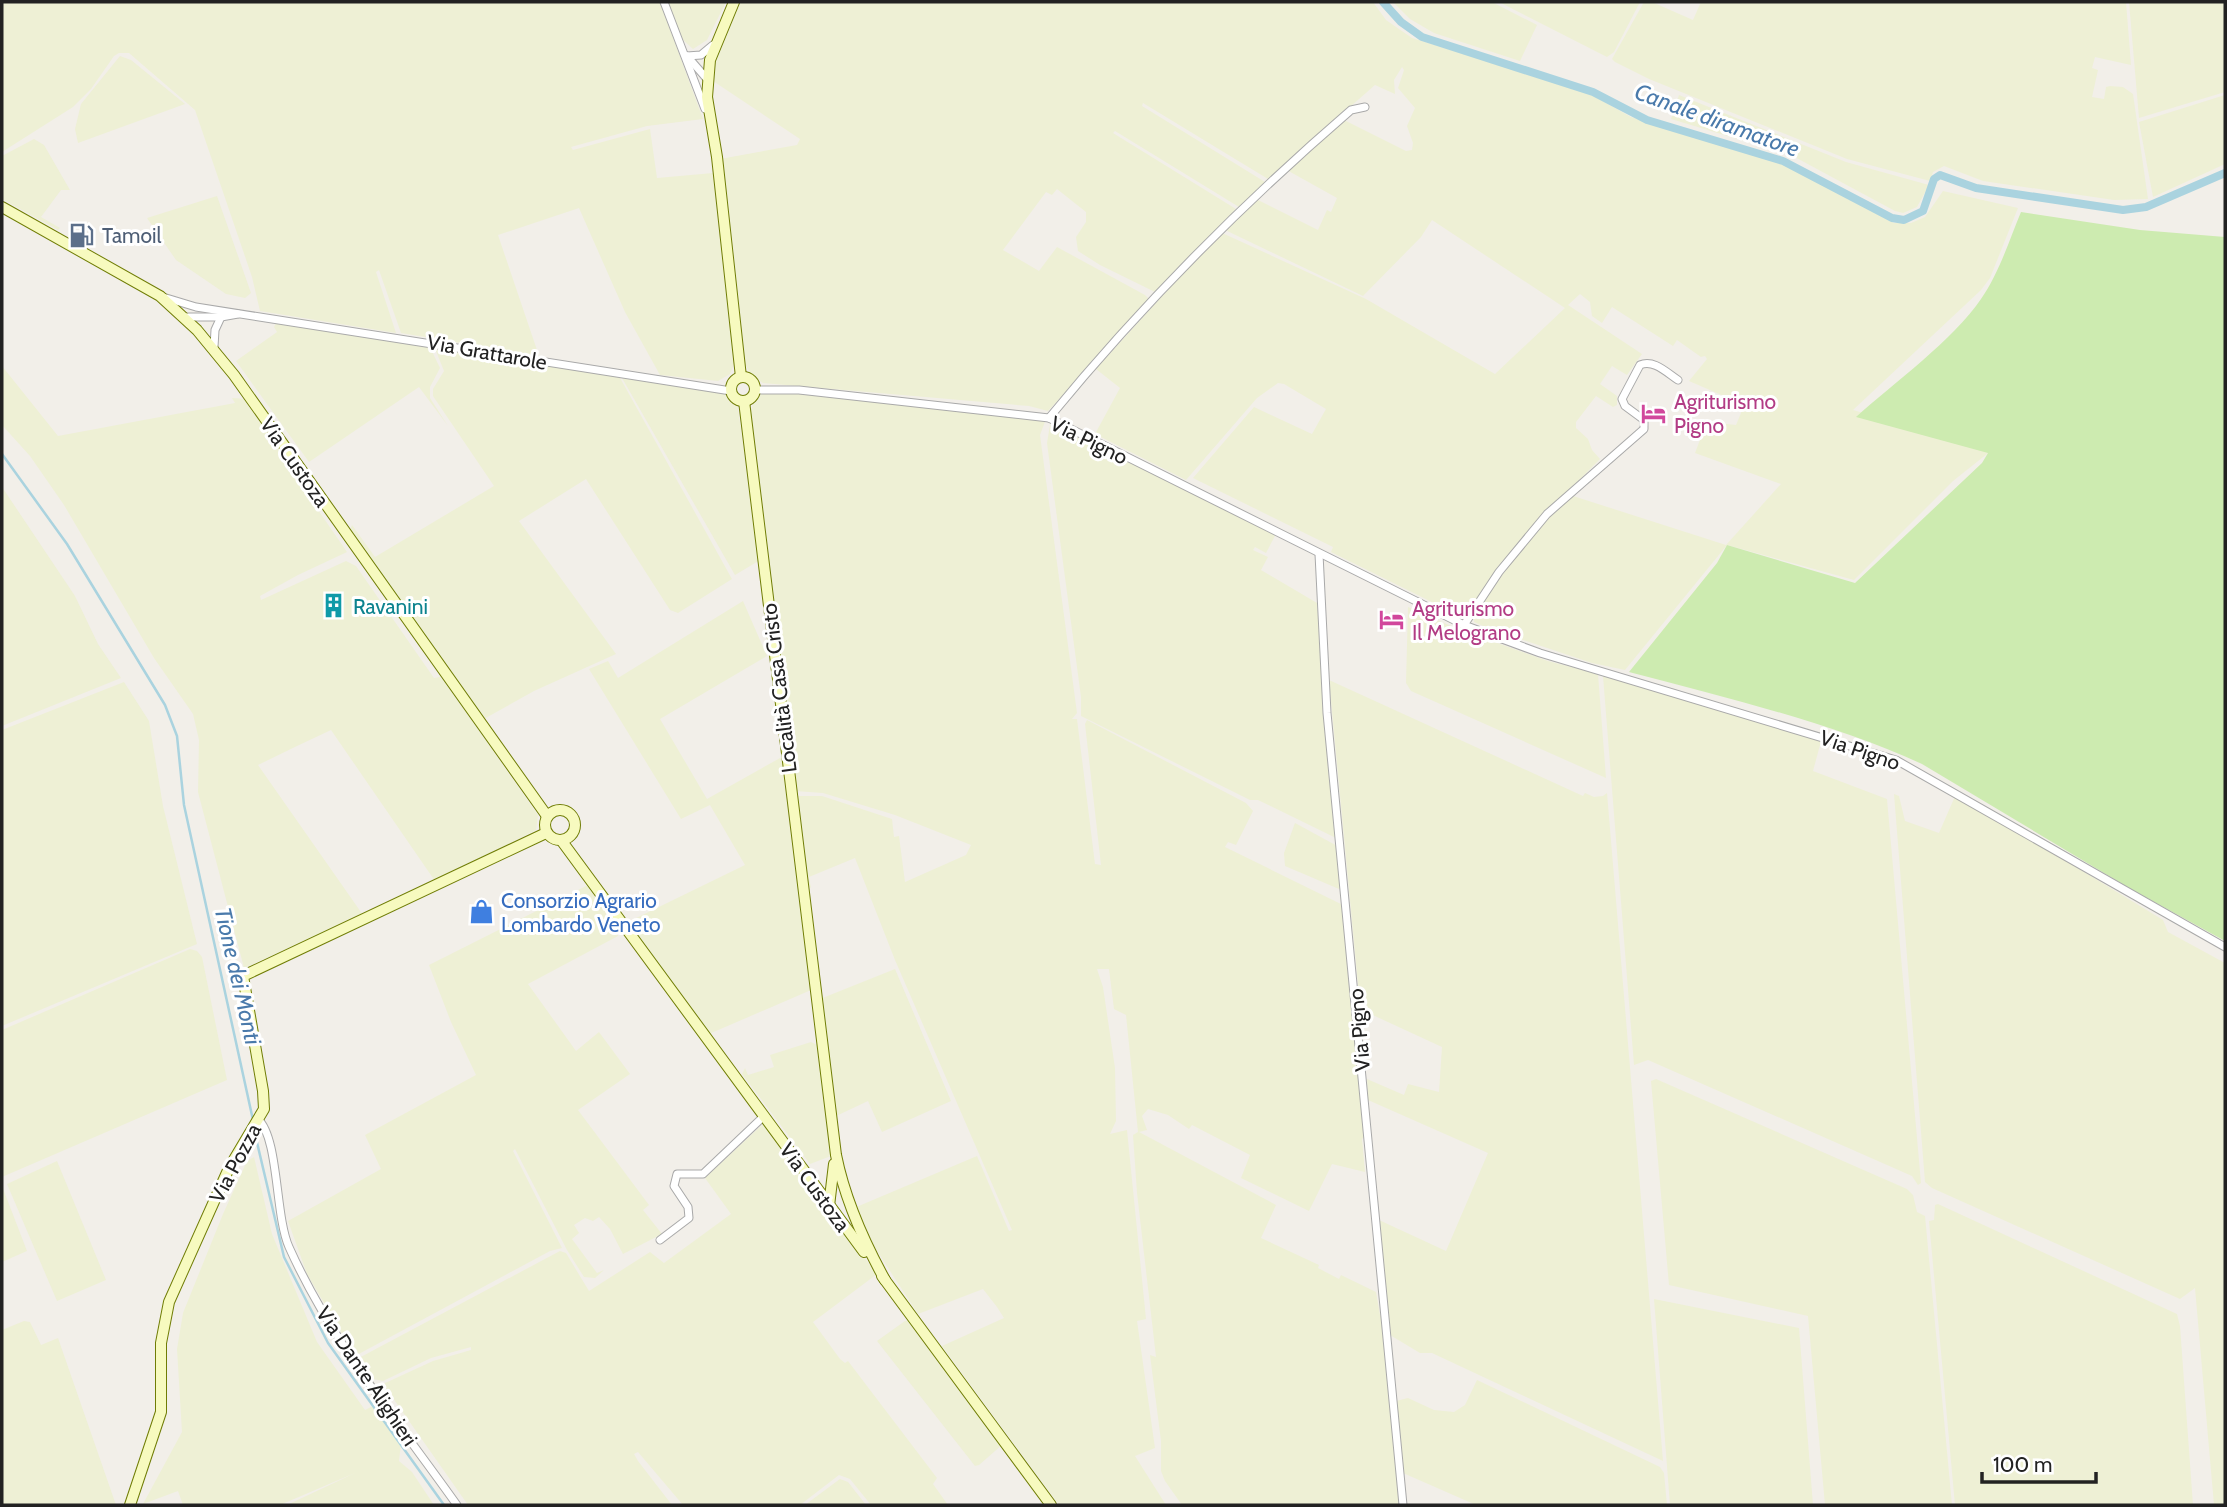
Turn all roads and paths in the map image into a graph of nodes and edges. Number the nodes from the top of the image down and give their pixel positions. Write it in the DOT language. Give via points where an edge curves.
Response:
graph roads {
  1 [pos="664,2"];
  2 [pos="734,2"];
  3 [pos="716,41"];
  4 [pos="684,53"];
  5 [pos="692,75"];
  6 [pos="707,79"];
  7 [pos="1365,107"];
  8 [pos="711,122"];
  9 [pos="2,207"];
  10 [pos="160,296"];
  11 [pos="196,307"];
  12 [pos="242,313"];
  13 [pos="184,317"];
  14 [pos="222,317"];
  15 [pos="215,351"];
  16 [pos="741,377"];
  17 [pos="1678,380"];
  18 [pos="755,390"];
  19 [pos="731,391"];
  20 [pos="744,401"];
  21 [pos="1049,418"];
  22 [pos="1319,554"];
  23 [pos="1464,625"];
  24 [pos="525,784"];
  25 [pos="563,810"];
  26 [pos="547,816"];
  27 [pos="574,830"];
  28 [pos="547,833"];
  29 [pos="561,840"];
  30 [pos="583,867"];
  31 [pos="2225,947"];
  32 [pos="764,1116"];
  33 [pos="257,1121"];
  34 [pos="836,1155"];
  35 [pos="834,1169"];
  36 [pos="811,1182"];
  37 [pos="842,1185"];
  38 [pos="829,1206"];
  39 [pos="660,1240"];
  40 [pos="885,1280"];
  41 [pos="130,1505"];
  42 [pos="457,1505"];
  43 [pos="1051,1505"];
  44 [pos="1403,1505"];
  1 -- 4 [label="street"];
  2 -- 3 [label="street"];
  3 -- 4 [label="street" via="701,55"];
  3 -- 6 [label="street"];
  4 -- 5 [label="street"];
  4 -- 6 [label="street"];
  5 -- 6 [label="street"];
  5 -- 8 [label="street"];
  6 -- 8 [label="street"];
  7 -- 21 [label="street" via="1351,110 1249,200"];
  8 -- 16 [label="street"];
  9 -- 10 [label="street, Via Custoza"];
  10 -- 11 [label="street, Via Grattarole"];
  10 -- 13 [label="street, Via Custoza"];
  11 -- 12 [label="street, Via Grattarole"];
  11 -- 13 [label="street"];
  12 -- 14 [label="street, Via Grattarole"];
  12 -- 19 [label="street, Via Grattarole"];
  13 -- 14 [label="street, Via Grattarole"];
  13 -- 15 [label="street, Via Custoza"];
  14 -- 15 [label="street" via="212,342"];
  15 -- 24 [label="street, Via Custoza"];
  16 -- 18 [label="street" via="751,380"];
  16 -- 19 [label="street"];
  17 -- 23 [label="street" via="1656,365 1640,365 1622,399 1625,407 1644,420 1644,429 1546,514"];
  18 -- 20 [label="street"];
  18 -- 21 [label="street, Via Pigno" via="800,390"];
  19 -- 20 [label="street"];
  20 -- 34 [label="street, Località Casa Cristo"];
  21 -- 22 [label="street, Via Pigno"];
  22 -- 23 [label="street, Via Pigno"];
  22 -- 44 [label="street, Via Pigno" via="1327,713"];
  23 -- 31 [label="street, Via Pigno" via="1540,653 1882,754"];
  24 -- 25 [label="street, Via Custoza"];
  24 -- 26 [label="street, Via Custoza"];
  25 -- 26 [label="street"];
  25 -- 27 [label="street, Via Custoza" via="573,817"];
  26 -- 28 [label="street"];
  27 -- 29 [label="street"];
  27 -- 30 [label="street, Via Custoza"];
  28 -- 29 [label="street, Via Custoza"];
  28 -- 33 [label="street, Via Pozza" via="245,974 242,981 264,1091 264,1109"];
  29 -- 30 [label="street, Via Custoza"];
  30 -- 32 [label="street, Via Custoza"];
  32 -- 36 [label="street, Via Custoza"];
  32 -- 39 [label="street" via="703,1174 677,1174 674,1186 688,1207 689,1218"];
  33 -- 41 [label="street, Via Pozza" via="193,1246 163,1320 161,1412"];
  33 -- 42 [label="street, Via Dante Alighieri" via="264,1125 270,1142 282,1226 307,1285 331,1328"];
  34 -- 35 [label="street"];
  34 -- 37 [label="street"];
  35 -- 36 [label="street"];
  35 -- 38 [label="street"];
  36 -- 38 [label="street, Via Custoza"];
  37 -- 38 [label="street" via="841,1197"];
  37 -- 40 [label="street" via="862,1238"];
  38 -- 40 [label="street, Via Custoza"];
  40 -- 43 [label="street, Via Custoza"];
}
